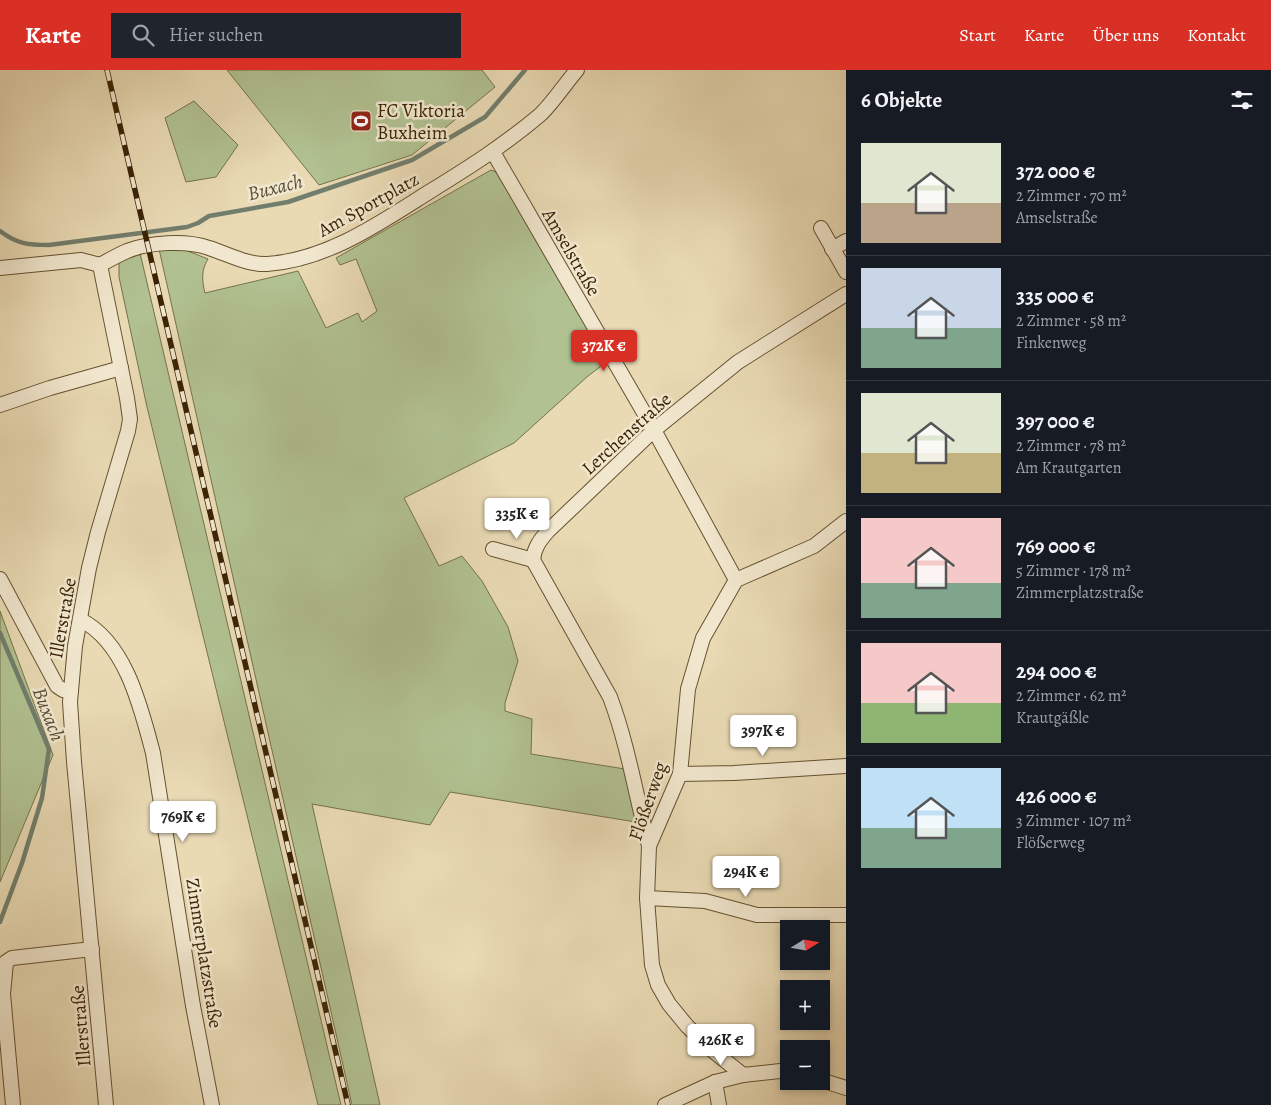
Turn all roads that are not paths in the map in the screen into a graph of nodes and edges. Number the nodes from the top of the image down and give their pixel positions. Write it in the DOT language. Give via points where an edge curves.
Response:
graph roads {
  1 [pos="577,70"];
  2 [pos="493,152"];
  3 [pos="821,228"];
  4 [pos="846,241"];
  5 [pos="832,249"];
  6 [pos="104,263"];
  7 [pos="0,268"];
  8 [pos="846,272"];
  9 [pos="846,294"];
  10 [pos="121,368"];
  11 [pos="0,405"];
  12 [pos="654,430"];
  13 [pos="846,521"];
  14 [pos="493,549"];
  15 [pos="533,560"];
  16 [pos="0,579"];
  17 [pos="736,580"];
  18 [pos="80,620"];
  19 [pos="71,691"];
  20 [pos="846,766"];
  21 [pos="680,774"];
  22 [pos="649,846"];
  23 [pos="647,898"];
  24 [pos="846,916"];
  25 [pos="92,949"];
  26 [pos="780,1071"];
  27 [pos="743,1075"];
  28 [pos="715,1082"];
  29 [pos="830,1083"];
  30 [pos="846,1088"];
  31 [pos="13,1105"];
  32 [pos="106,1105"];
  33 [pos="212,1105"];
  34 [pos="665,1105"];
  35 [pos="719,1105"];
  1 -- 2 [label="street, Am Sportplatz" via="542,112"];
  2 -- 6 [label="street, Am Sportplatz" via="344,242 303,257 254,263 200,245 170,243 128,250"];
  2 -- 12 [label="street, Amselstraße"];
  3 -- 5 [label="street"];
  4 -- 5 [label="street"];
  5 -- 8 [label="street"];
  6 -- 7 [label="street" via="81,260"];
  6 -- 10 [label="street, Illerstraße"];
  9 -- 12 [label="street, Lerchenstraße" via="738,362"];
  10 -- 11 [label="street"];
  10 -- 18 [label="street, Illerstraße" via="130,412 129,425 98,532"];
  12 -- 15 [label="street, Lerchenstraße" via="548,531 537,546"];
  12 -- 17 [label="street, Amselstraße"];
  13 -- 17 [label="street" via="814,546"];
  14 -- 15 [label="street"];
  15 -- 22 [label="street" via="610,697 632,769"];
  16 -- 19 [label="street" via="57,686"];
  17 -- 21 [label="street, Flößerweg" via="703,638 688,689"];
  18 -- 19 [label="street, Illerstraße"];
  18 -- 33 [label="street, Zimmerplatzstraße" via="95,628 114,651 143,715 165,820 193,1006"];
  19 -- 25 [label="street, Illerstraße" via="71,732"];
  20 -- 21 [label="street"];
  21 -- 22 [label="street, Flößerweg"];
  22 -- 23 [label="street, Flößerweg"];
  23 -- 24 [label="street" via="705,901 757,916"];
  23 -- 27 [label="street, Flößerweg" via="652,965 658,985 687,1026"];
  25 -- 31 [label="street" via="12,958 6,962 3,994"];
  25 -- 32 [label="street, Illerstraße"];
  26 -- 27 [label="street"];
  27 -- 28 [label="street"];
  28 -- 34 [label="street"];
  28 -- 35 [label="street"];
  29 -- 30 [label="street"];
}
